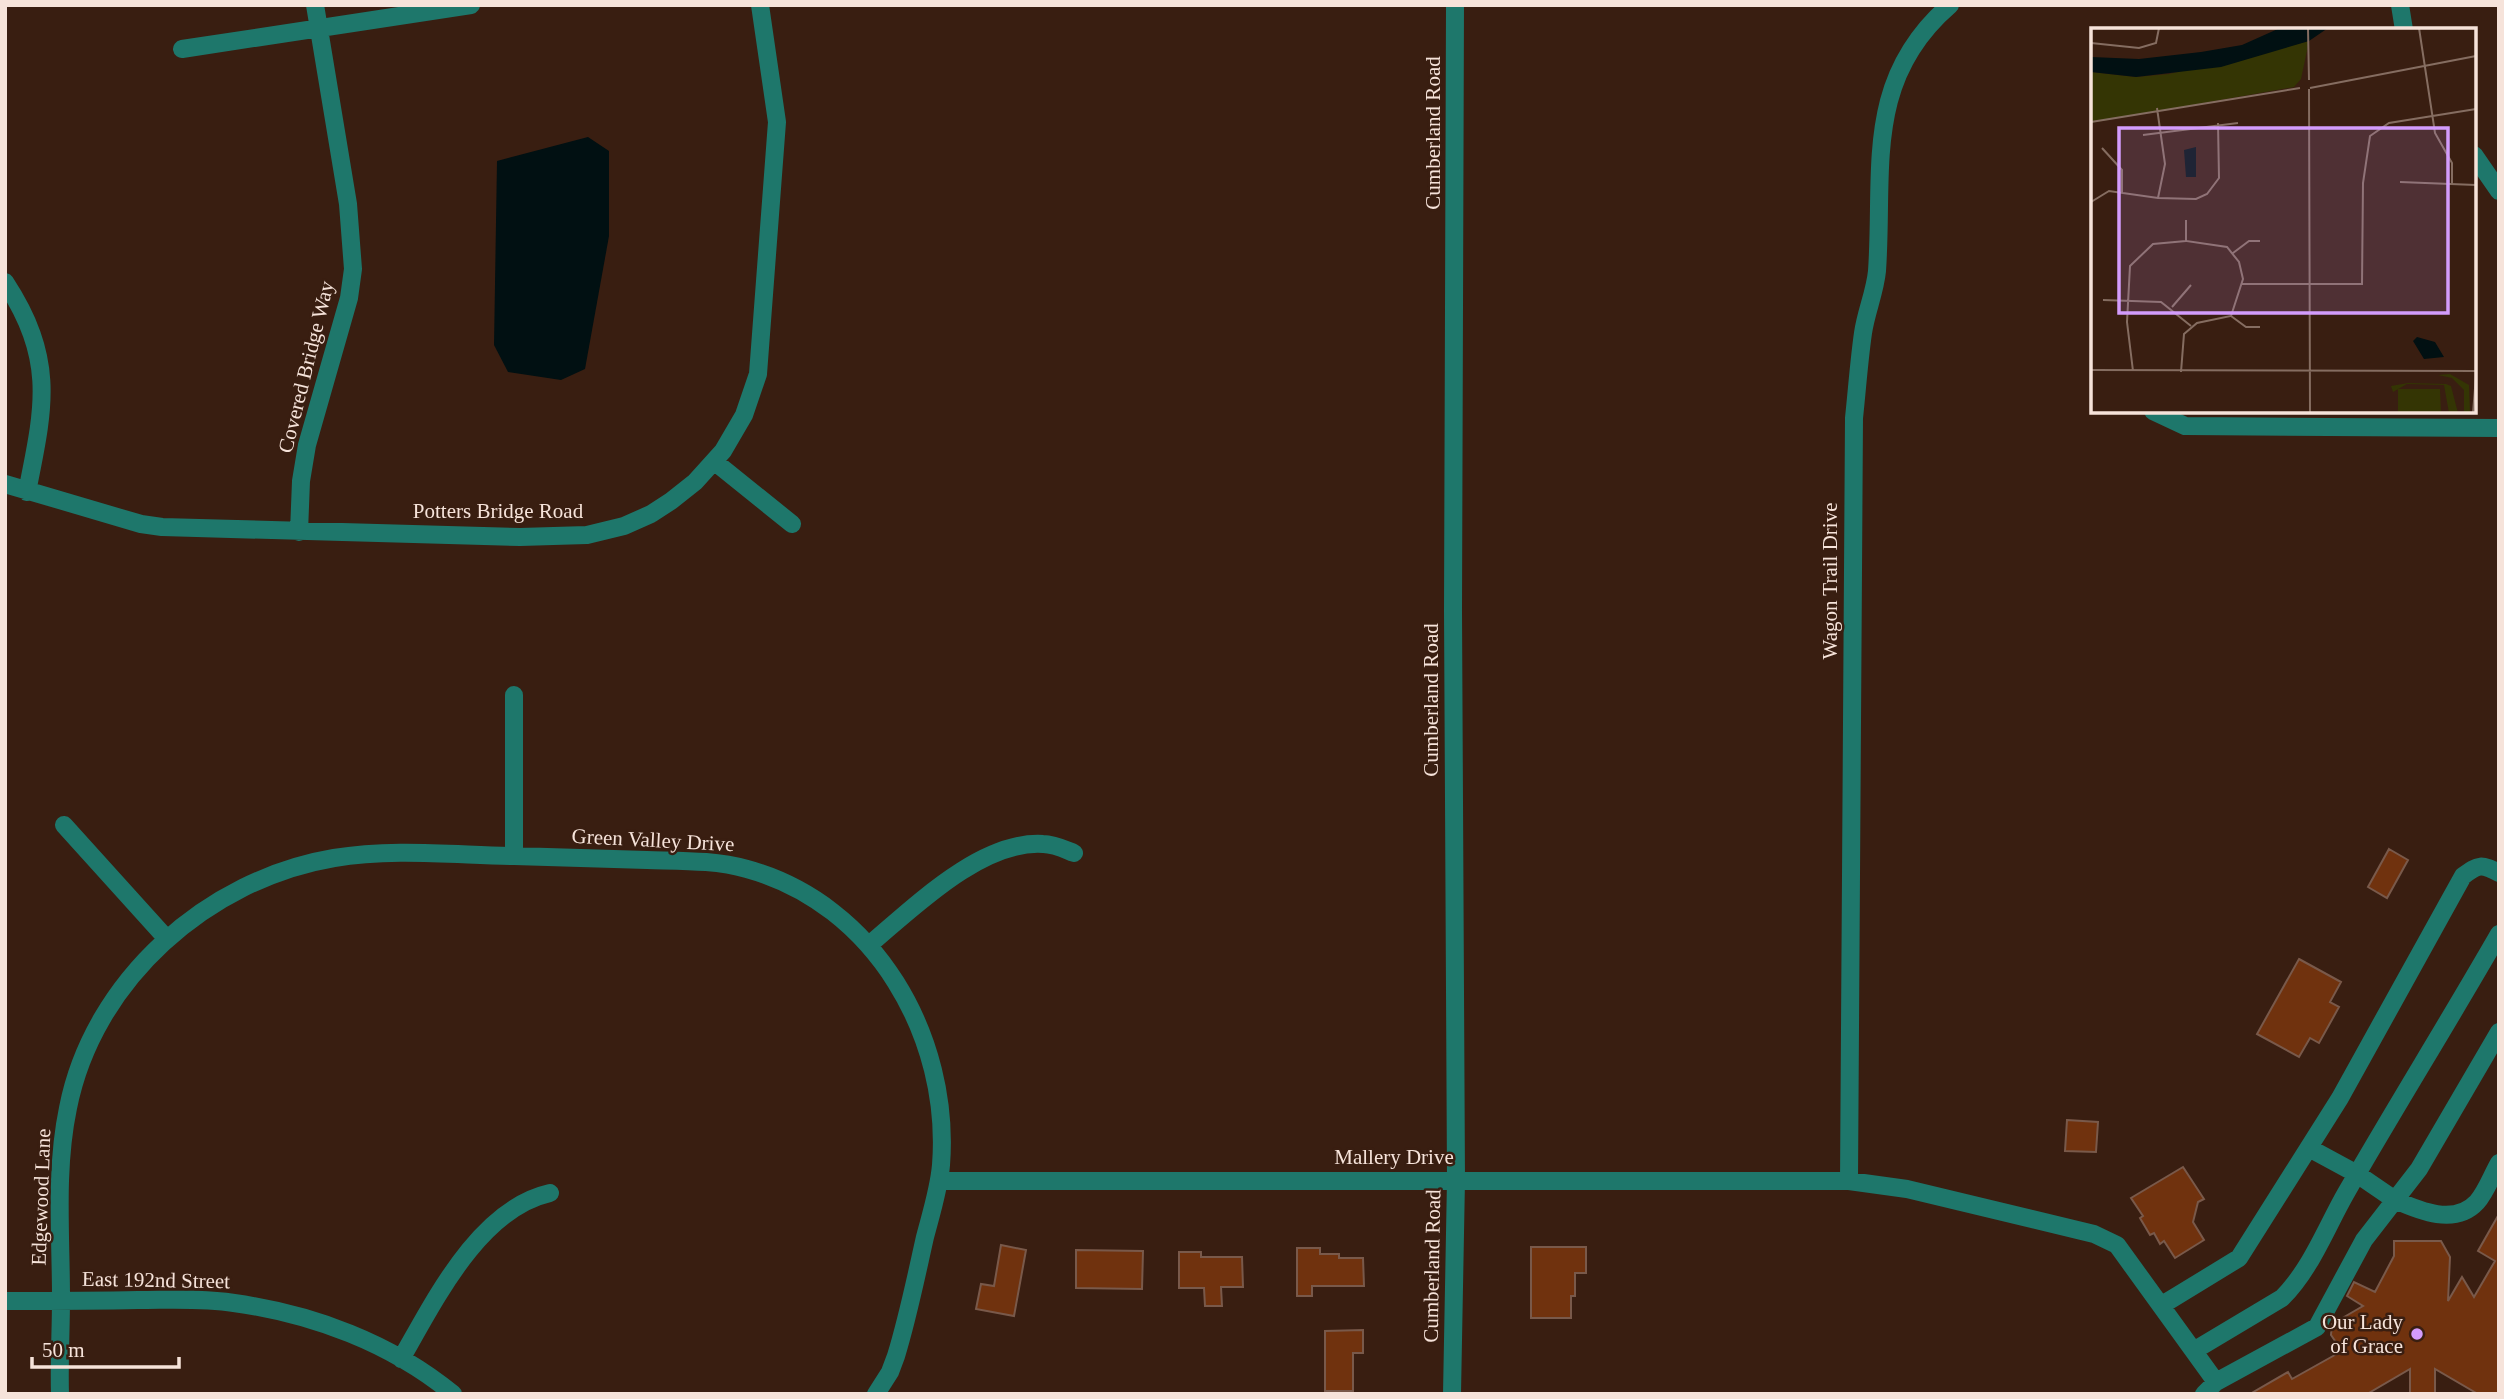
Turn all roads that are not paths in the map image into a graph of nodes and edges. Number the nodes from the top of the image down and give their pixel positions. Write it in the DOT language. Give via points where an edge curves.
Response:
graph roads {
  1 [pos="315,5"];
  2 [pos="471,5"];
  3 [pos="760,5"];
  4 [pos="1455,5"];
  5 [pos="1950,5"];
  6 [pos="2400,5"];
  7 [pos="2403,28"];
  8 [pos="318,30"];
  9 [pos="183,49"];
  10 [pos="2476,158"];
  11 [pos="2499,191"];
  12 [pos="5,282"];
  13 [pos="2156,413"];
  14 [pos="2499,428"];
  15 [pos="715,462"];
  16 [pos="5,484"];
  17 [pos="27,492"];
  18 [pos="792,524"];
  19 [pos="299,532"];
  20 [pos="514,695"];
  21 [pos="64,825"];
  22 [pos="1074,853"];
  23 [pos="514,856"];
  24 [pos="2499,873"];
  25 [pos="2499,934"];
  26 [pos="167,939"];
  27 [pos="869,945"];
  28 [pos="2499,1032"];
  29 [pos="2309,1148"];
  30 [pos="2499,1163"];
  31 [pos="2357,1174"];
  32 [pos="1456,1180"];
  33 [pos="939,1181"];
  34 [pos="1849,1181"];
  35 [pos="550,1193"];
  36 [pos="2395,1200"];
  37 [pos="5,1301"];
  38 [pos="61,1301"];
  39 [pos="2162,1305"];
  40 [pos="2195,1350"];
  41 [pos="401,1359"];
  42 [pos="2210,1388"];
  43 [pos="60,1394"];
  44 [pos="453,1394"];
  45 [pos="876,1394"];
  46 [pos="1452,1394"];
  1 -- 8 [label="street, Covered Bridge Way"];
  2 -- 8 [label="street"];
  3 -- 15 [label="street, Potters Bridge Road" via="777,122 758,373 744,415"];
  4 -- 32 [label="street, Cumberland Road"];
  5 -- 34 [label="street, Wagon Trail Drive" via="1931,22 1891,88 1880,141 1877,274 1863,332 1854,418"];
  6 -- 7 [label="street"];
  8 -- 9 [label="street"];
  8 -- 19 [label="street, Covered Bridge Way" via="348,204 353,269 307,445"];
  10 -- 11 [label="street"];
  12 -- 17 [label="street" via="26,317 43,387"];
  13 -- 14 [label="street" via="2185,426"];
  15 -- 18 [label="street"];
  15 -- 19 [label="street, Potters Bridge Road" via="651,514 587,535"];
  16 -- 17 [label="street, Potters Bridge Road"];
  17 -- 19 [label="street, Potters Bridge Road" via="141,524"];
  20 -- 23 [label="street"];
  21 -- 26 [label="street"];
  22 -- 27 [label="street" via="1054,845 1030,844 988,857 931,893"];
  23 -- 26 [label="street, Edgewood Lane" via="361,855 307,863 235,891"];
  23 -- 27 [label="street, Green Valley Drive" via="709,862 744,869 819,902"];
  24 -- 29 [label="street" via="2483,866 2463,876"];
  25 -- 31 [label="street"];
  26 -- 38 [label="street, Edgewood Lane" via="115,999 75,1078 63,1136"];
  27 -- 33 [label="street, Green Valley Drive" via="913,1012 935,1071 942,1145"];
  28 -- 36 [label="street" via="2419,1169"];
  29 -- 31 [label="street"];
  29 -- 39 [label="street" via="2239,1258"];
  30 -- 36 [label="street" via="2478,1201 2456,1214 2425,1213"];
  31 -- 36 [label="street"];
  31 -- 40 [label="street" via="2309,1261 2282,1298"];
  32 -- 33 [label="street, Mallery Drive"];
  32 -- 34 [label="street, Mallery Drive"];
  32 -- 46 [label="street, Cumberland Road"];
  33 -- 45 [label="street, Green Valley Drive" via="896,1356"];
  34 -- 39 [label="street, Mallery Drive" via="1919,1192 2094,1234 2117,1245"];
  35 -- 41 [label="street" via="503,1214 486,1231 455,1270"];
  36 -- 42 [label="street" via="2364,1240 2317,1327"];
  37 -- 38 [label="street, East 192nd Street"];
  38 -- 41 [label="street, East 192nd Street" via="233,1303 323,1322"];
  38 -- 43 [label="street, Edgewood Lane"];
  39 -- 40 [label="street, Mallery Drive"];
  40 -- 42 [label="street, Mallery Drive"];
  41 -- 44 [label="street, East 192nd Street"];
}
